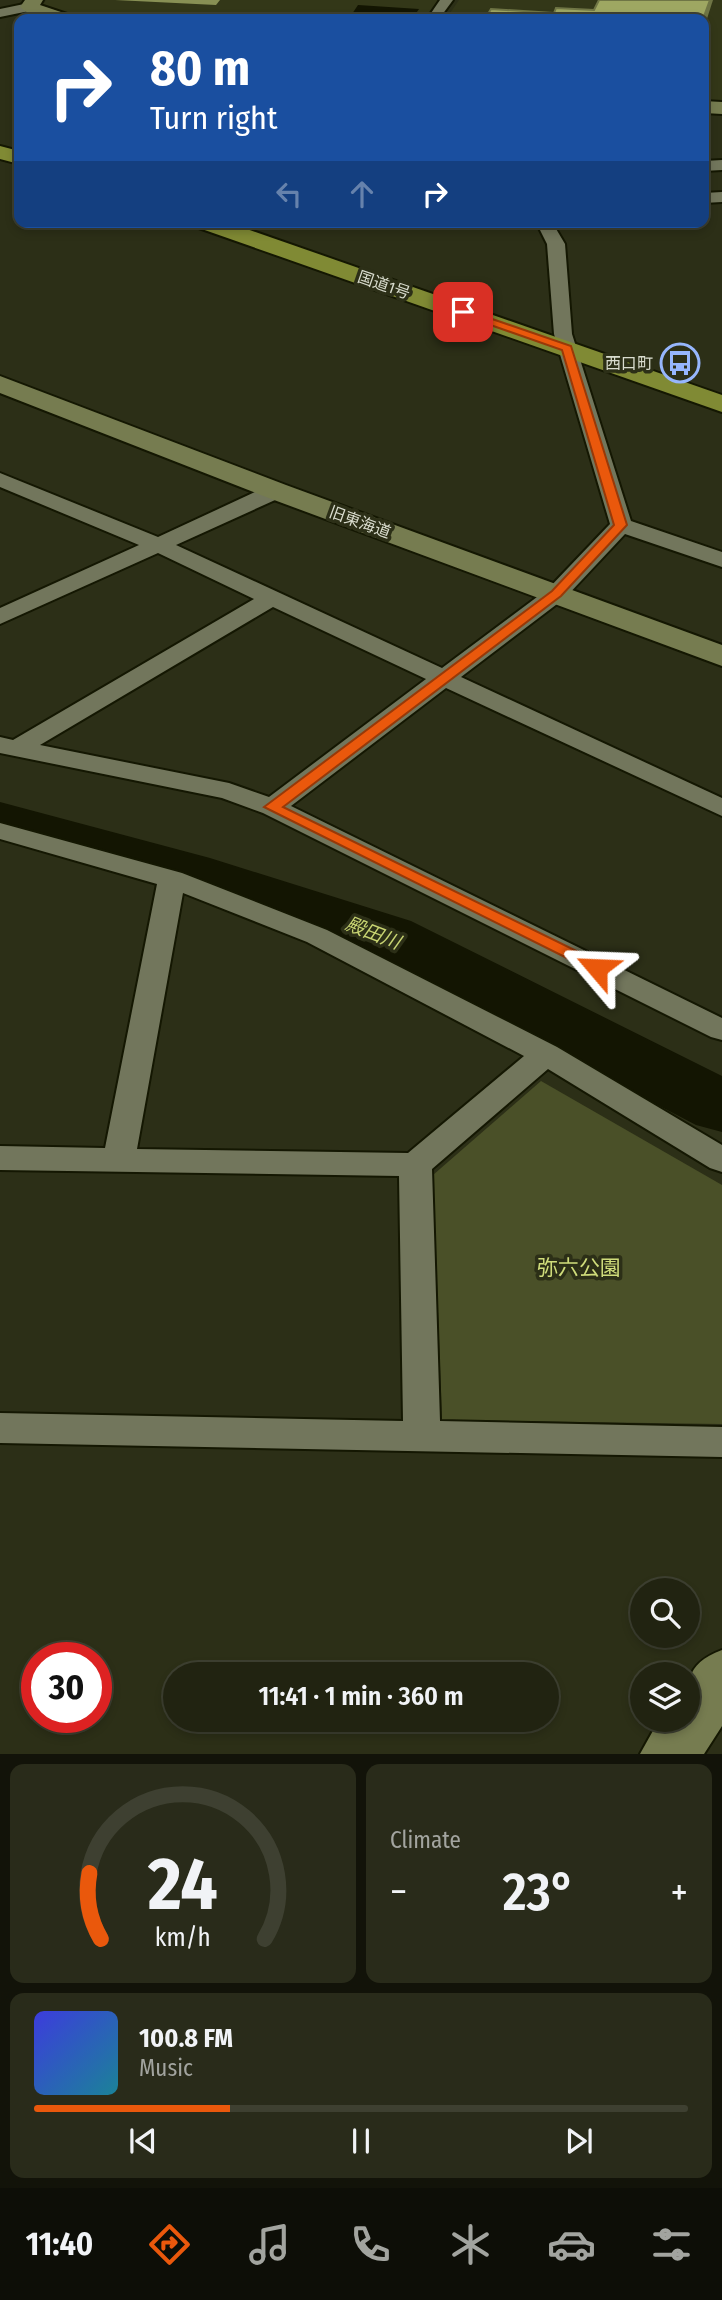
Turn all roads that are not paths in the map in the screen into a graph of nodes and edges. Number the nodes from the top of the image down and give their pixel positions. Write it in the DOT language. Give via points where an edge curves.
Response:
graph roads {
  1 [pos="31,4"];
  2 [pos="0,13"];
  3 [pos="53,14"];
  4 [pos="222,228"];
  5 [pos="254,228"];
  6 [pos="547,228"];
  7 [pos="565,341"];
  8 [pos="0,384"];
  9 [pos="722,390"];
  10 [pos="722,404"];
  11 [pos="0,479"];
  12 [pos="276,491"];
  13 [pos="621,525"];
  14 [pos="158,545"];
  15 [pos="722,560"];
  16 [pos="557,593"];
  17 [pos="272,598"];
  18 [pos="0,617"];
  19 [pos="722,656"];
  20 [pos="442,678"];
  21 [pos="8,747"];
  22 [pos="272,807"];
  23 [pos="722,807"];
  24 [pos="1,832"];
  25 [pos="172,879"];
  26 [pos="722,1030"];
  27 [pos="546,1054"];
  28 [pos="0,1158"];
  29 [pos="119,1160"];
  30 [pos="722,1160"];
  31 [pos="415,1165"];
  32 [pos="0,1428"];
  33 [pos="422,1435"];
  34 [pos="722,1442"];
  35 [pos="722,1676"];
  36 [pos="670,1754"];
  1 -- 2 [label="street"];
  1 -- 3 [label="street"];
  4 -- 7 [label="highway, 国道1号"];
  5 -- 7 [label="highway, 国道1号"];
  6 -- 7 [label="street" via="555,244"];
  7 -- 9 [label="highway, 国道1号"];
  7 -- 10 [label="highway, 国道1号"];
  7 -- 13 [label="street"];
  8 -- 12 [label="street, 旧東海道"];
  11 -- 14 [label="street"];
  12 -- 14 [label="street"];
  12 -- 16 [label="street, 旧東海道"];
  13 -- 15 [label="street"];
  13 -- 16 [label="street"];
  14 -- 17 [label="street"];
  14 -- 18 [label="street"];
  16 -- 19 [label="street, 旧東海道"];
  16 -- 20 [label="street"];
  17 -- 20 [label="street"];
  17 -- 21 [label="street"];
  20 -- 22 [label="street"];
  20 -- 23 [label="street"];
  21 -- 22 [label="street" via="229,791"];
  22 -- 26 [label="street"];
  24 -- 25 [label="street"];
  25 -- 27 [label="street" via="317,936"];
  25 -- 29 [label="street"];
  27 -- 30 [label="street"];
  27 -- 31 [label="street"];
  28 -- 29 [label="street"];
  29 -- 31 [label="street"];
  31 -- 33 [label="street"];
  32 -- 33 [label="street"];
  33 -- 34 [label="street"];
  35 -- 36 [label="street"];
}
